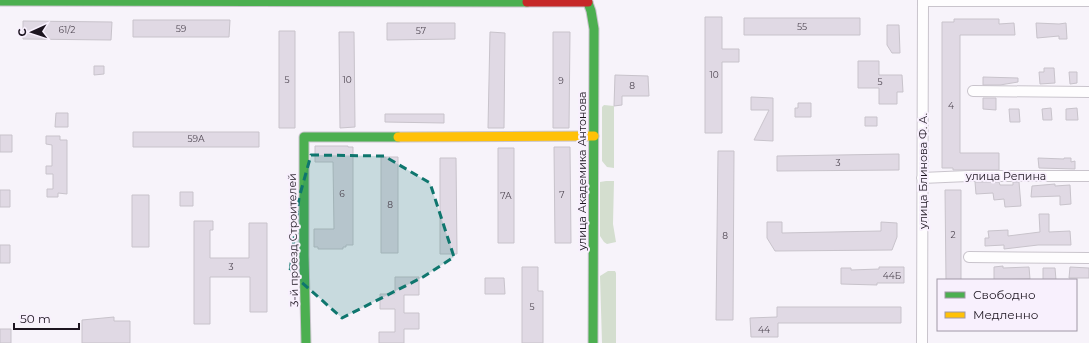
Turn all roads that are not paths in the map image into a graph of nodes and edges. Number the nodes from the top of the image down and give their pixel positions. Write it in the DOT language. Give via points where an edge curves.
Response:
graph roads {
  1 [pos="923,0"];
  2 [pos="1089,0"];
  3 [pos="0,1"];
  4 [pos="587,1"];
  5 [pos="973,91"];
  6 [pos="1089,92"];
  7 [pos="594,136"];
  8 [pos="1089,176"];
  9 [pos="922,178"];
  10 [pos="969,257"];
  11 [pos="1089,258"];
  12 [pos="306,343"];
  13 [pos="593,343"];
  14 [pos="922,343"];
  1 -- 2 [label="street"];
  1 -- 9 [label="street, улица Блинова Ф. А."];
  3 -- 4 [label="street"];
  4 -- 7 [label="street, улица Академика Антонова" via="594,29"];
  5 -- 6 [label="street"];
  7 -- 12 [label="street, 3-й проезд Строителей" via="304,137"];
  7 -- 13 [label="street, улица Академика Антонова"];
  8 -- 9 [label="street, улица Репина"];
  9 -- 14 [label="street, улица Блинова Ф. А."];
  10 -- 11 [label="street"];
}
